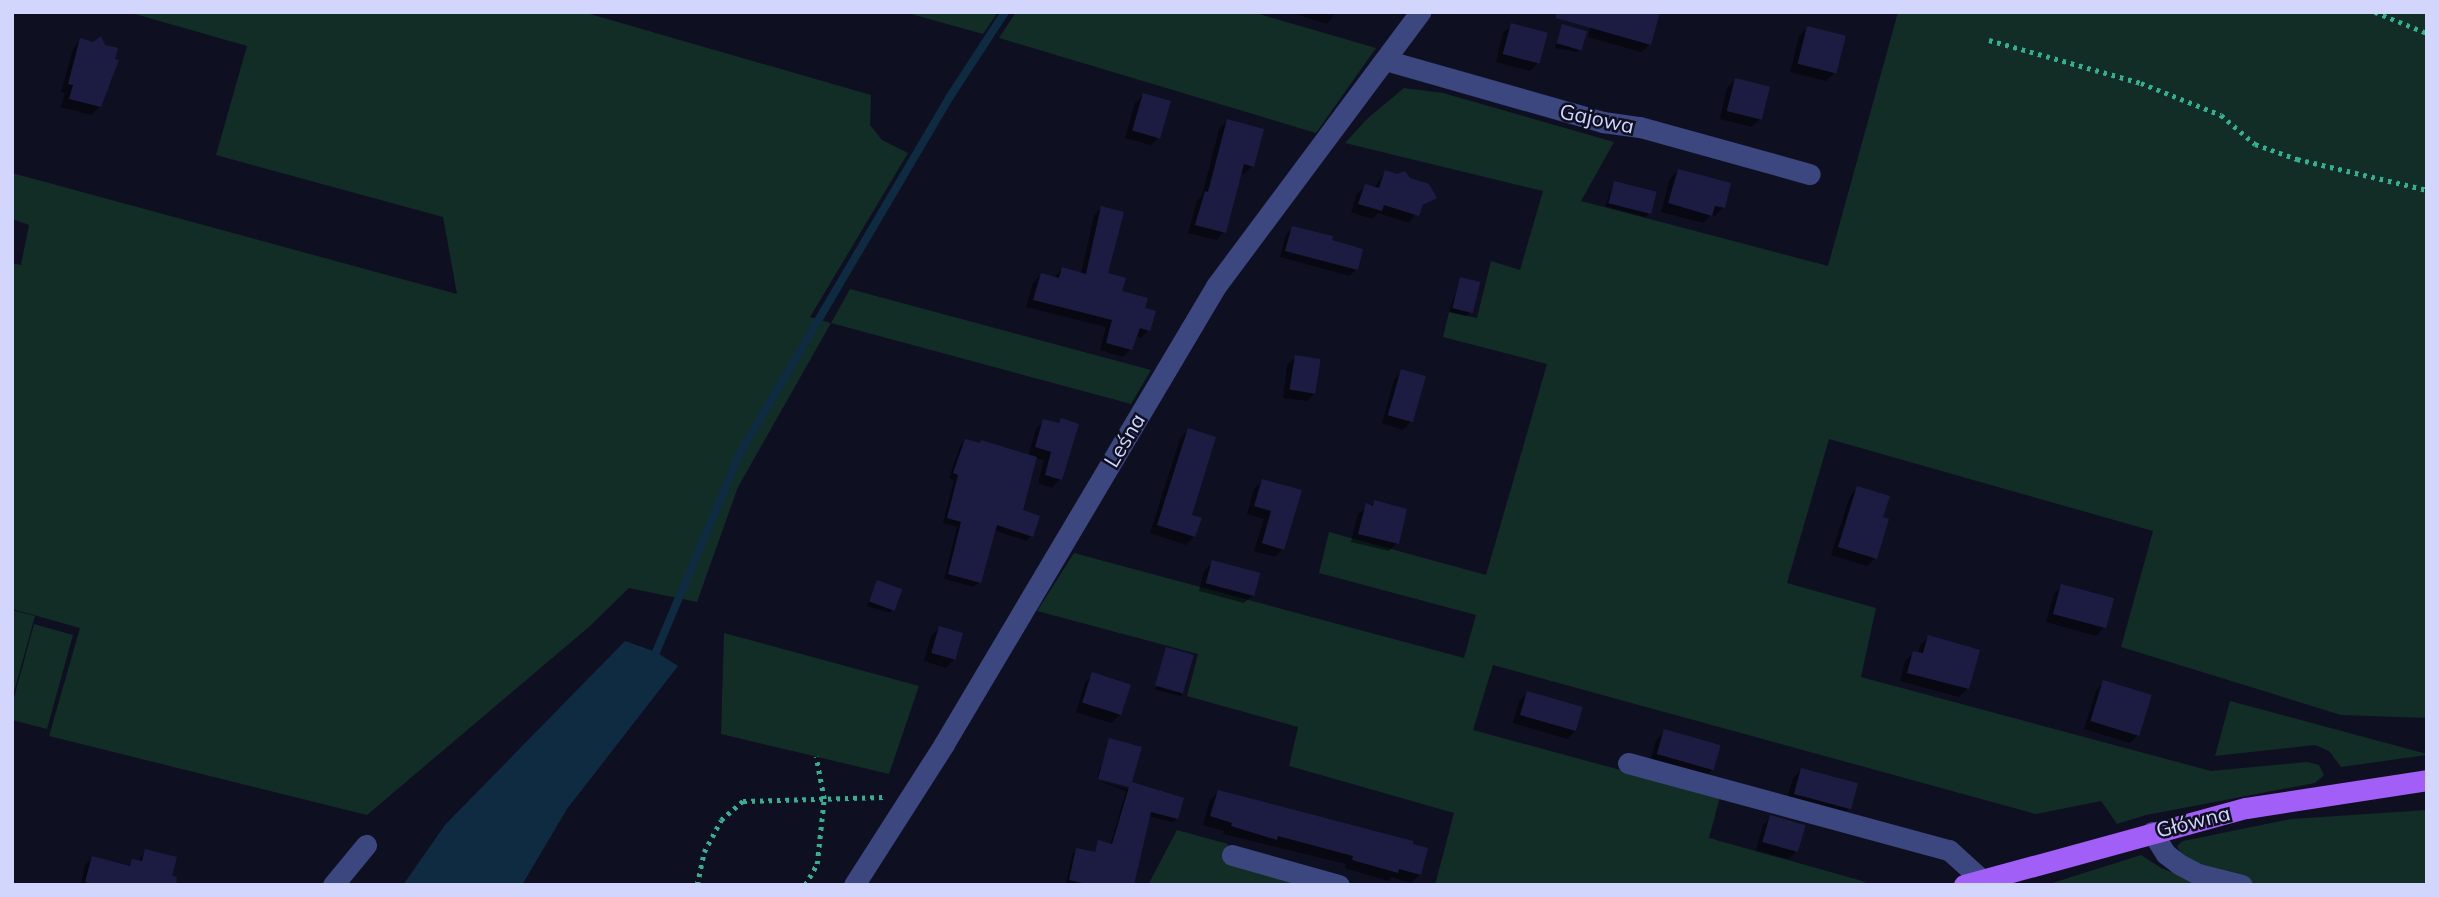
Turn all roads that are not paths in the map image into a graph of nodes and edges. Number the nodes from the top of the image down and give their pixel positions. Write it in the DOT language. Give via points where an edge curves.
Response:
graph roads {
  1 [pos="1420,12"];
  2 [pos="1385,60"];
  3 [pos="1810,174"];
  4 [pos="1628,762"];
  5 [pos="2427,780"];
  6 [pos="2152,832"];
  7 [pos="366,845"];
  8 [pos="1233,855"];
  9 [pos="1973,882"];
  10 [pos="333,885"];
  11 [pos="854,885"];
  12 [pos="1339,885"];
  13 [pos="2242,885"];
  1 -- 2 [label="street, Leśna"];
  2 -- 3 [label="street, Gajowa"];
  2 -- 11 [label="street, Leśna" via="1216,286"];
  4 -- 9 [label="street" via="1949,850"];
  5 -- 6 [label="main road, Główna" via="2246,808"];
  6 -- 9 [label="main road, Główna"];
  6 -- 13 [label="street" via="2179,864"];
  7 -- 10 [label="street"];
  8 -- 12 [label="street"];
}
